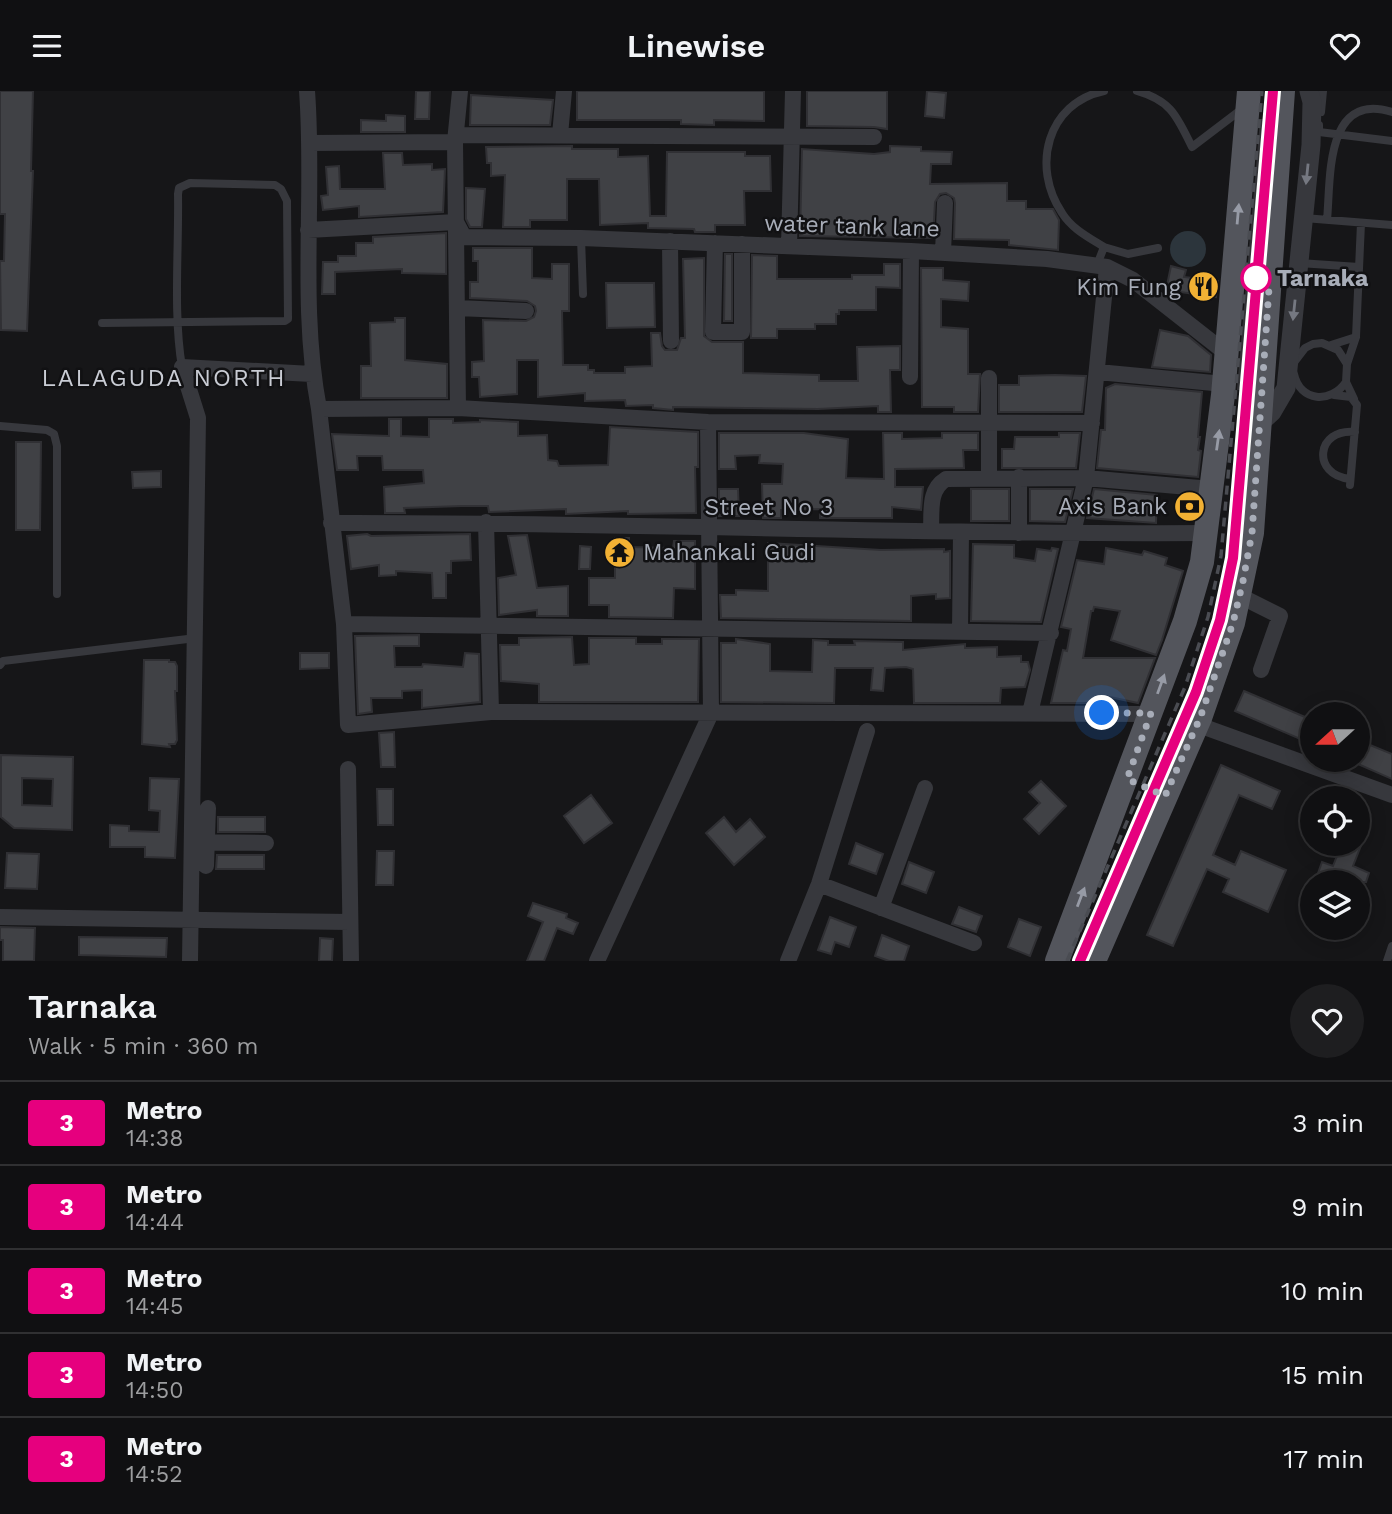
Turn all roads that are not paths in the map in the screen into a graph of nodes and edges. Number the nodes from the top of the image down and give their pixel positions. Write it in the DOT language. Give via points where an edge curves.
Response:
graph roads {
  1 [pos="307,91"];
  2 [pos="460,91"];
  3 [pos="564,91"];
  4 [pos="793,91"];
  5 [pos="1104,91"];
  6 [pos="1137,91"];
  7 [pos="1283,91"];
  8 [pos="1309,91"];
  9 [pos="1323,91"];
  10 [pos="1248,98"];
  11 [pos="1392,112"];
  12 [pos="560,135"];
  13 [pos="1335,135"];
  14 [pos="792,136"];
  15 [pos="874,137"];
  16 [pos="456,139"];
  17 [pos="1392,141"];
  18 [pos="309,143"];
  19 [pos="945,203"];
  20 [pos="1303,217"];
  21 [pos="1327,220"];
  22 [pos="456,222"];
  23 [pos="1361,223"];
  24 [pos="1392,225"];
  25 [pos="307,230"];
  26 [pos="582,238"];
  27 [pos="715,243"];
  28 [pos="745,244"];
  29 [pos="789,246"];
  30 [pos="681,247"];
  31 [pos="1104,247"];
  32 [pos="1158,248"];
  33 [pos="911,251"];
  34 [pos="943,253"];
  35 [pos="1298,263"];
  36 [pos="1102,266"];
  37 [pos="1359,267"];
  38 [pos="583,293"];
  39 [pos="457,308"];
  40 [pos="526,311"];
  41 [pos="102,323"];
  42 [pos="178,324"];
  43 [pos="1356,337"];
  44 [pos="671,341"];
  45 [pos="749,341"];
  46 [pos="1331,345"];
  47 [pos="1226,353"];
  48 [pos="1348,365"];
  49 [pos="182,367"];
  50 [pos="1098,372"];
  51 [pos="312,374"];
  52 [pos="910,377"];
  53 [pos="989,377"];
  54 [pos="1346,382"];
  55 [pos="1224,384"];
  56 [pos="1334,395"];
  57 [pos="1354,399"];
  58 [pos="458,408"];
  59 [pos="319,409"];
  60 [pos="708,422"];
  61 [pos="990,423"];
  62 [pos="1092,423"];
  63 [pos="1259,424"];
  64 [pos="0,426"];
  65 [pos="1355,432"];
  66 [pos="989,477"];
  67 [pos="1019,477"];
  68 [pos="1086,478"];
  69 [pos="1211,489"];
  70 [pos="486,522"];
  71 [pos="331,523"];
  72 [pos="711,529"];
  73 [pos="931,531"];
  74 [pos="961,532"];
  75 [pos="1019,533"];
  76 [pos="1207,533"];
  77 [pos="1074,534"];
  78 [pos="57,594"];
  79 [pos="1240,596"];
  80 [pos="344,624"];
  81 [pos="489,626"];
  82 [pos="712,629"];
  83 [pos="960,632"];
  84 [pos="1051,633"];
  85 [pos="196,638"];
  86 [pos="0,665"];
  87 [pos="1261,670"];
  88 [pos="1214,675"];
  89 [pos="491,712"];
  90 [pos="711,713"];
  91 [pos="1030,713"];
  92 [pos="1151,713"];
  93 [pos="1207,728"];
  94 [pos="867,731"];
  95 [pos="348,769"];
  96 [pos="1127,779"];
  97 [pos="925,788"];
  98 [pos="1392,795"];
  99 [pos="1165,796"];
  100 [pos="208,809"];
  101 [pos="200,842"];
  102 [pos="266,843"];
  103 [pos="206,866"];
  104 [pos="819,884"];
  105 [pos="1117,903"];
  106 [pos="881,908"];
  107 [pos="0,917"];
  108 [pos="192,922"];
  109 [pos="350,922"];
  110 [pos="974,943"];
  111 [pos="1392,946"];
  112 [pos="190,961"];
  113 [pos="351,961"];
  114 [pos="597,961"];
  115 [pos="788,961"];
  116 [pos="1057,961"];
  117 [pos="1094,961"];
  118 [pos="1387,961"];
  1 -- 18 [label="street"];
  2 -- 16 [label="street"];
  3 -- 12 [label="street"];
  4 -- 14 [label="street"];
  5 -- 31 [label="lane" via="1090,94 1062,114 1051,131 1045,168 1062,214"];
  6 -- 10 [label="lane" via="1156,97 1175,113 1192,148"];
  7 -- 63 [label="main road"];
  8 -- 20 [label="street, one-way" via="1311,145"];
  9 -- 13 [label="lane" via="1319,132"];
  47 -- 10 [label="main road, one-way"];
  11 -- 13 [label="lane" via="1362,107 1344,119"];
  12 -- 14 [label="street"];
  12 -- 16 [label="street"];
  13 -- 17 [label="lane"];
  13 -- 21 [label="lane"];
  14 -- 15 [label="street"];
  14 -- 29 [label="street"];
  16 -- 18 [label="street"];
  16 -- 22 [label="street"];
  18 -- 25 [label="street"];
  19 -- 34 [label="street"];
  20 -- 21 [label="lane"];
  20 -- 35 [label="street"];
  21 -- 23 [label="lane"];
  22 -- 25 [label="street"];
  22 -- 26 [label="street, water tank lane" via="464,237"];
  22 -- 39 [label="street"];
  23 -- 24 [label="lane"];
  23 -- 37 [label="lane"];
  25 -- 51 [label="street"];
  26 -- 30 [label="street, water tank lane"];
  26 -- 38 [label="lane"];
  27 -- 28 [label="street, water tank lane"];
  27 -- 28 [label="street" via="713,332 742,332"];
  27 -- 30 [label="street, water tank lane"];
  28 -- 29 [label="street, water tank lane"];
  28 -- 45 [label="street"];
  29 -- 33 [label="street, water tank lane"];
  30 -- 44 [label="street"];
  31 -- 32 [label="lane" via="1128,254"];
  31 -- 36 [label="lane"];
  33 -- 34 [label="street, water tank lane"];
  33 -- 52 [label="street"];
  34 -- 36 [label="street, water tank lane"];
  35 -- 37 [label="lane"];
  35 -- 63 [label="street, one-way" via="1286,388"];
  36 -- 47 [label="street, water tank lane" via="1133,280"];
  36 -- 50 [label="street"];
  37 -- 43 [label="lane"];
  39 -- 40 [label="street"];
  39 -- 58 [label="street"];
  41 -- 42 [label="lane"];
  42 -- 42 [label="lane" via="179,188 190,183 275,185 281,189 287,201 288,319"];
  42 -- 49 [label="lane"];
  43 -- 46 [label="lane"];
  43 -- 48 [label="lane"];
  46 -- 48 [label="lane"];
  46 -- 56 [label="lane" via="1305,348 1294,372 1307,394 1316,398"];
  47 -- 55 [label="main road"];
  48 -- 54 [label="lane"];
  49 -- 51 [label="street"];
  49 -- 85 [label="street" via="198,418"];
  50 -- 55 [label="street"];
  50 -- 62 [label="street"];
  51 -- 59 [label="street"];
  53 -- 61 [label="street"];
  54 -- 56 [label="lane"];
  54 -- 57 [label="lane"];
  69 -- 55 [label="main road, one-way"];
  56 -- 57 [label="lane"];
  57 -- 65 [label="lane"];
  58 -- 59 [label="street"];
  58 -- 60 [label="street"];
  59 -- 71 [label="street"];
  60 -- 61 [label="street"];
  60 -- 72 [label="street"];
  61 -- 62 [label="street"];
  61 -- 66 [label="street"];
  62 -- 68 [label="street"];
  63 -- 79 [label="main road" via="1252,533"];
  64 -- 78 [label="lane" via="54,434"];
  65 -- 65 [label="lane" via="1338,433 1323,452 1332,474 1350,482"];
  66 -- 67 [label="street"];
  66 -- 73 [label="street" via="946,479 936,485"];
  67 -- 68 [label="street"];
  67 -- 75 [label="street"];
  68 -- 69 [label="street"];
  68 -- 77 [label="street"];
  69 -- 76 [label="main road"];
  70 -- 71 [label="street, Street No 3"];
  70 -- 72 [label="street, Street No 3"];
  70 -- 81 [label="street"];
  71 -- 80 [label="street"];
  72 -- 73 [label="street, Street No 3"];
  72 -- 82 [label="street"];
  73 -- 74 [label="street, Street No 3"];
  74 -- 75 [label="street, Street No 3"];
  74 -- 83 [label="street"];
  75 -- 77 [label="street, Street No 3"];
  76 -- 77 [label="street, Street No 3"];
  92 -- 76 [label="main road, one-way" via="1185,621"];
  77 -- 84 [label="street"];
  79 -- 87 [label="street" via="1280,616"];
  79 -- 88 [label="main road"];
  80 -- 81 [label="street"];
  80 -- 89 [label="street" via="348,725"];
  81 -- 82 [label="street"];
  81 -- 89 [label="street"];
  82 -- 83 [label="street"];
  82 -- 90 [label="street"];
  83 -- 84 [label="street"];
  84 -- 91 [label="street"];
  85 -- 86 [label="lane" via="3,661"];
  85 -- 101 [label="street"];
  88 -- 93 [label="street" via="1220,689"];
  88 -- 99 [label="main road"];
  89 -- 90 [label="street"];
  90 -- 91 [label="street"];
  90 -- 114 [label="street"];
  91 -- 92 [label="street"];
  92 -- 96 [label="main road"];
  93 -- 98 [label="street"];
  93 -- 105 [label="street" via="1132,893"];
  94 -- 104 [label="street"];
  95 -- 109 [label="street"];
  96 -- 99 [label="main road"];
  116 -- 96 [label="main road, one-way"];
  97 -- 106 [label="street"];
  99 -- 105 [label="main road"];
  100 -- 101 [label="street"];
  101 -- 102 [label="street"];
  101 -- 103 [label="street"];
  101 -- 108 [label="street"];
  104 -- 106 [label="street"];
  104 -- 115 [label="street"];
  105 -- 117 [label="main road"];
  106 -- 110 [label="street"];
  107 -- 108 [label="street"];
  108 -- 109 [label="street"];
  108 -- 112 [label="street"];
  109 -- 113 [label="street"];
  111 -- 118 [label="lane"];
}
